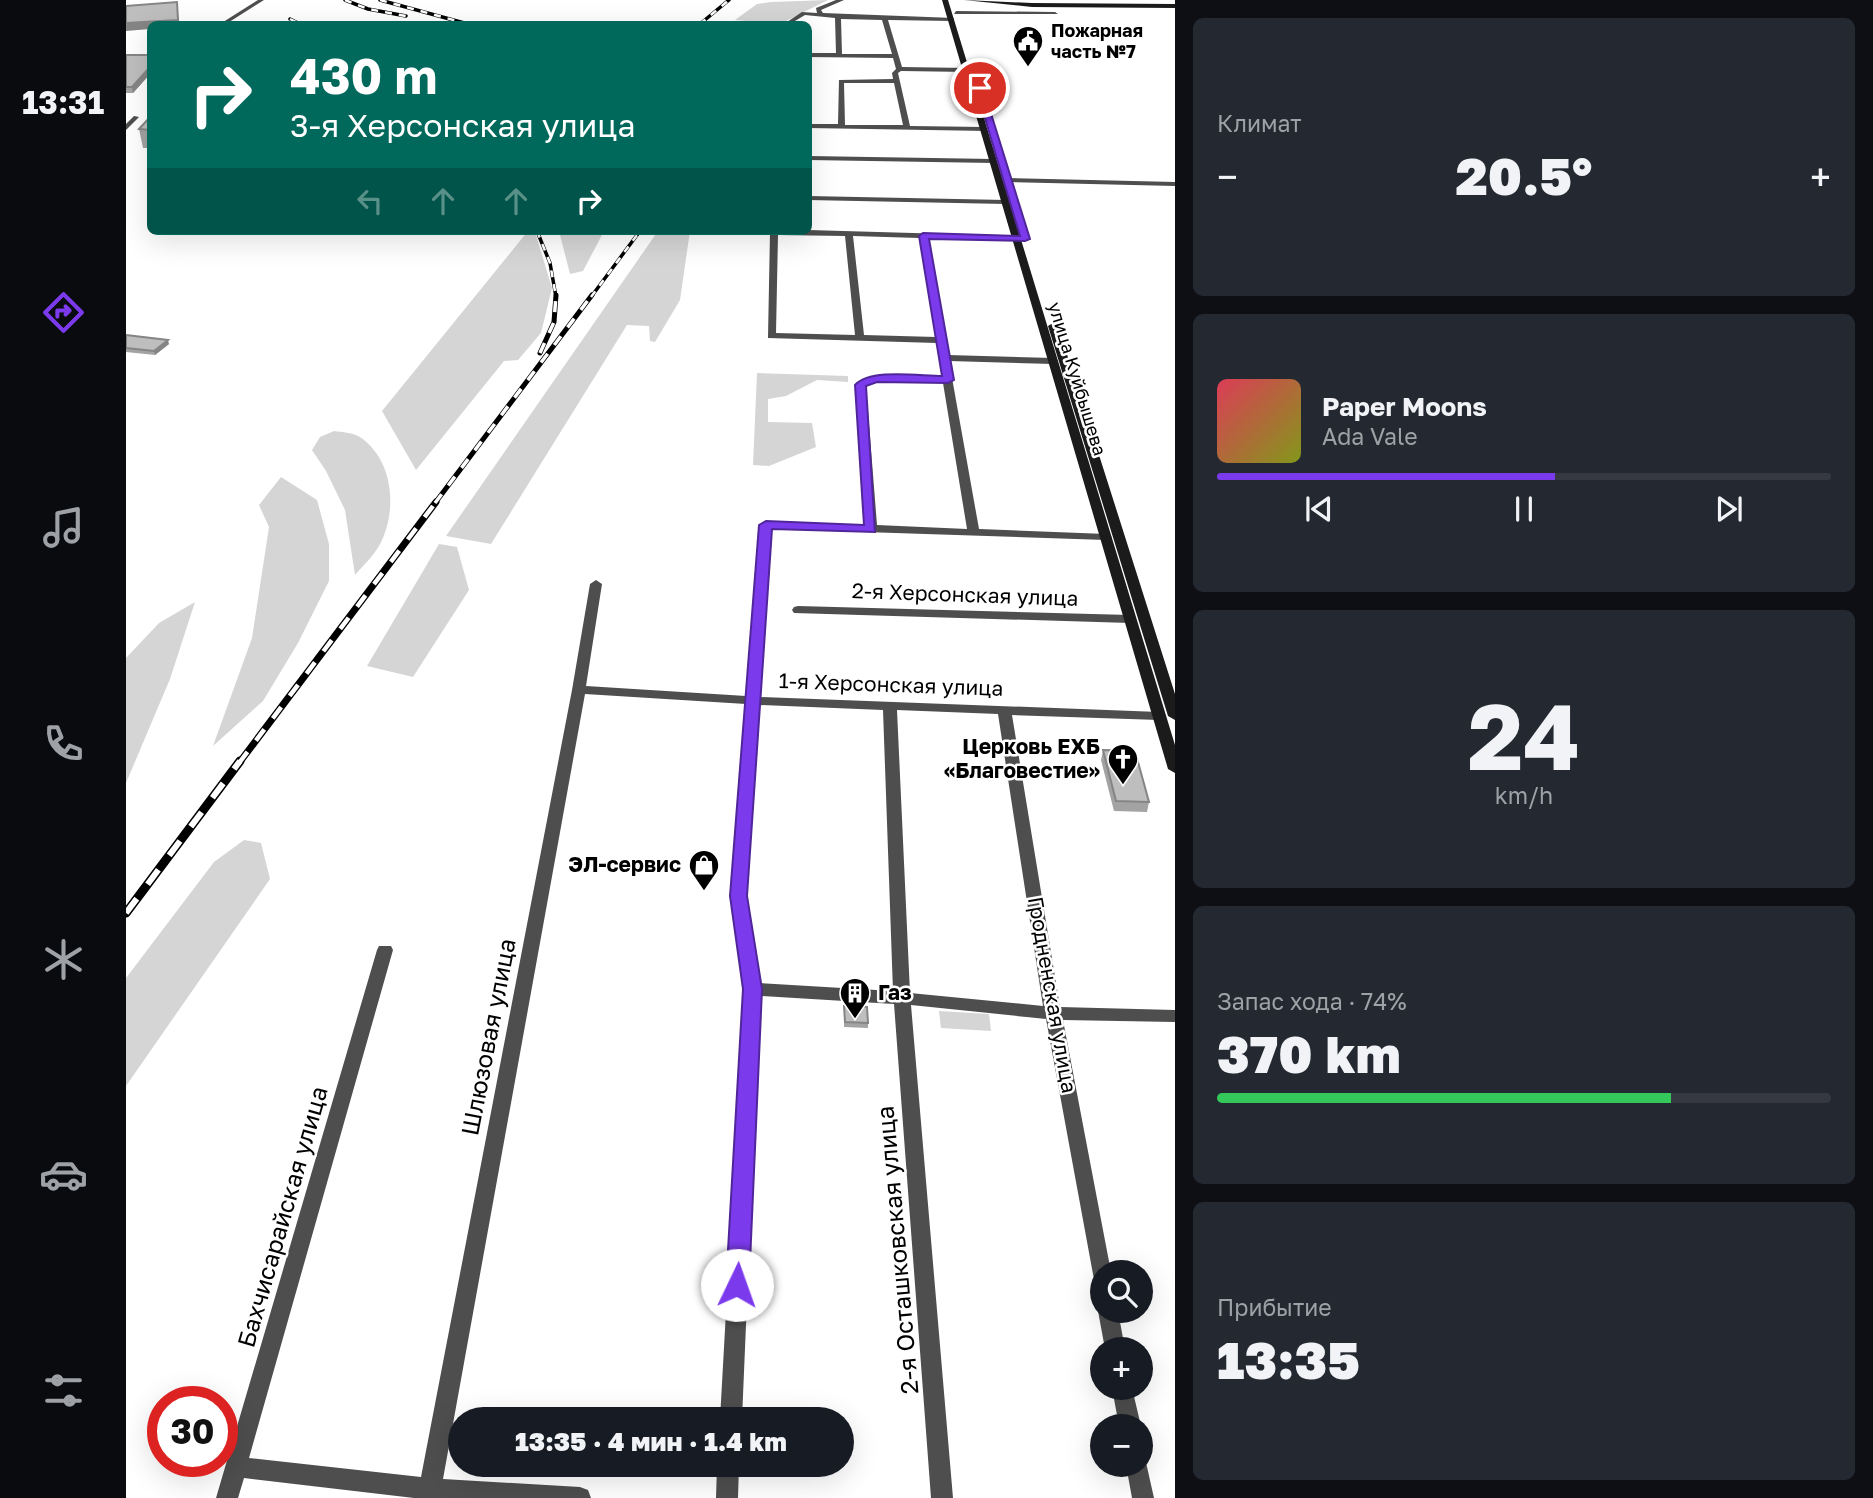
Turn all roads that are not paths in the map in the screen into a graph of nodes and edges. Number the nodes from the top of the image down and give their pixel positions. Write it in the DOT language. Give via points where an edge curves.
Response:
graph roads {
  1 [pos="261,0"];
  2 [pos="841,0"];
  3 [pos="902,0"];
  4 [pos="911,0"];
  5 [pos="945,0"];
  6 [pos="952,0"];
  7 [pos="967,0"];
  8 [pos="994,3"];
  9 [pos="1175,6"];
  10 [pos="820,14"];
  11 [pos="1059,14"];
  12 [pos="954,16"];
  13 [pos="838,17"];
  14 [pos="886,18"];
  15 [pos="226,21"];
  16 [pos="792,21"];
  17 [pos="812,55"];
  18 [pos="839,55"];
  19 [pos="894,56"];
  20 [pos="899,69"];
  21 [pos="971,71"];
  22 [pos="896,81"];
  23 [pos="126,117"];
  24 [pos="812,126"];
  25 [pos="842,127"];
  26 [pos="126,128"];
  27 [pos="908,128"];
  28 [pos="988,129"];
  29 [pos="812,158"];
  30 [pos="994,161"];
  31 [pos="1003,180"];
  32 [pos="1175,184"];
  33 [pos="812,198"];
  34 [pos="1006,202"];
  35 [pos="812,233"];
  36 [pos="849,234"];
  37 [pos="774,235"];
  38 [pos="923,236"];
  39 [pos="1021,238"];
  40 [pos="860,338"];
  41 [pos="941,340"];
  42 [pos="944,358"];
  43 [pos="1058,361"];
  44 [pos="948,380"];
  45 [pos="871,529"];
  46 [pos="974,533"];
  47 [pos="1112,538"];
  48 [pos="596,584"];
  49 [pos="798,610"];
  50 [pos="1130,619"];
  51 [pos="1145,620"];
  52 [pos="579,690"];
  53 [pos="755,701"];
  54 [pos="890,706"];
  55 [pos="1004,710"];
  56 [pos="1159,716"];
  57 [pos="1175,716"];
  58 [pos="1175,769"];
  59 [pos="385,950"];
  60 [pos="752,989"];
  61 [pos="902,998"];
  62 [pos="1054,1013"];
  63 [pos="1175,1016"];
  64 [pos="1099,1260"];
  65 [pos="732,1407"];
  66 [pos="238,1460"];
  67 [pos="238,1467"];
  68 [pos="233,1477"];
  69 [pos="728,1477"];
  70 [pos="1139,1477"];
  71 [pos="429,1494"];
  72 [pos="227,1498"];
  73 [pos="580,1498"];
  74 [pos="727,1498"];
  75 [pos="942,1498"];
  76 [pos="1143,1498"];
  1 -- 15 [label="street"];
  2 -- 10 [label="street" via="818,9"];
  3 -- 4 [label="street"];
  5 -- 12 [label="main road, улица Куйбышева"];
  6 -- 12 [label="main road, улица Куйбышева"];
  7 -- 8 [label="main road"];
  8 -- 9 [label="main road"];
  8 -- 11 [label="main road"];
  10 -- 13 [label="street"];
  10 -- 16 [label="street" via="804,13"];
  11 -- 12 [label="street"];
  12 -- 14 [label="street"];
  12 -- 21 [label="main road, улица Куйбышева"];
  13 -- 14 [label="street"];
  13 -- 18 [label="street"];
  14 -- 19 [label="street"];
  17 -- 18 [label="street"];
  18 -- 19 [label="street"];
  19 -- 20 [label="street"];
  20 -- 21 [label="street"];
  20 -- 22 [label="street"];
  21 -- 28 [label="main road, улица Куйбышева"];
  22 -- 25 [label="street" via="841,81"];
  22 -- 27 [label="street"];
  23 -- 26 [label="street" via="136,117"];
  24 -- 25 [label="street"];
  25 -- 27 [label="street"];
  27 -- 28 [label="street"];
  28 -- 30 [label="main road, улица Куйбышева"];
  28 -- 31 [label="main road, улица Куйбышева"];
  29 -- 30 [label="street"];
  30 -- 31 [label="main road, улица Куйбышева"];
  31 -- 32 [label="street"];
  31 -- 34 [label="main road, улица Куйбышева"];
  31 -- 39 [label="main road, улица Куйбышева"];
  33 -- 34 [label="street"];
  34 -- 39 [label="main road, улица Куйбышева"];
  35 -- 36 [label="street"];
  36 -- 38 [label="street"];
  36 -- 40 [label="street"];
  37 -- 40 [label="street" via="771,336"];
  38 -- 39 [label="street"];
  38 -- 41 [label="street"];
  39 -- 43 [label="main road, улица Куйбышева"];
  40 -- 41 [label="street"];
  41 -- 42 [label="street"];
  42 -- 43 [label="street"];
  42 -- 44 [label="street"];
  43 -- 47 [label="main road, улица Куйбышева"];
  44 -- 45 [label="street" via="877,379 861,385"];
  44 -- 46 [label="street"];
  45 -- 46 [label="street"];
  45 -- 53 [label="street" via="766,525"];
  46 -- 47 [label="street"];
  47 -- 50 [label="main road, улица Куйбышева"];
  47 -- 51 [label="main road, улица Куйбышева"];
  48 -- 52 [label="street, Шлюзовая улица"];
  49 -- 50 [label="street, 2-я Херсонская улица"];
  50 -- 51 [label="main road"];
  50 -- 56 [label="main road, улица Куйбышева"];
  51 -- 57 [label="main road, улица Куйбышева"];
  52 -- 53 [label="street, 1-я Херсонская улица"];
  52 -- 71 [label="street, Шлюзовая улица"];
  53 -- 54 [label="street, 1-я Херсонская улица"];
  53 -- 60 [label="street" via="738,896"];
  54 -- 55 [label="street, 1-я Херсонская улица"];
  54 -- 61 [label="street, 2-я Осташковская улица"];
  55 -- 56 [label="street, 1-я Херсонская улица"];
  55 -- 62 [label="street, Гродненская улица"];
  56 -- 57 [label="main road"];
  56 -- 58 [label="main road, улица Куйбышева"];
  59 -- 66 [label="street, Бахчисарайская улица"];
  60 -- 61 [label="street"];
  60 -- 65 [label="street"];
  61 -- 62 [label="street"];
  61 -- 75 [label="street, 2-я Осташковская улица"];
  62 -- 63 [label="street"];
  62 -- 64 [label="street, Гродненская улица"];
  67 -- 71 [label="street"];
  68 -- 72 [label="street, Бахчисарайская улица"];
  69 -- 74 [label="street"];
  70 -- 76 [label="street"];
  71 -- 73 [label="street"];
}
